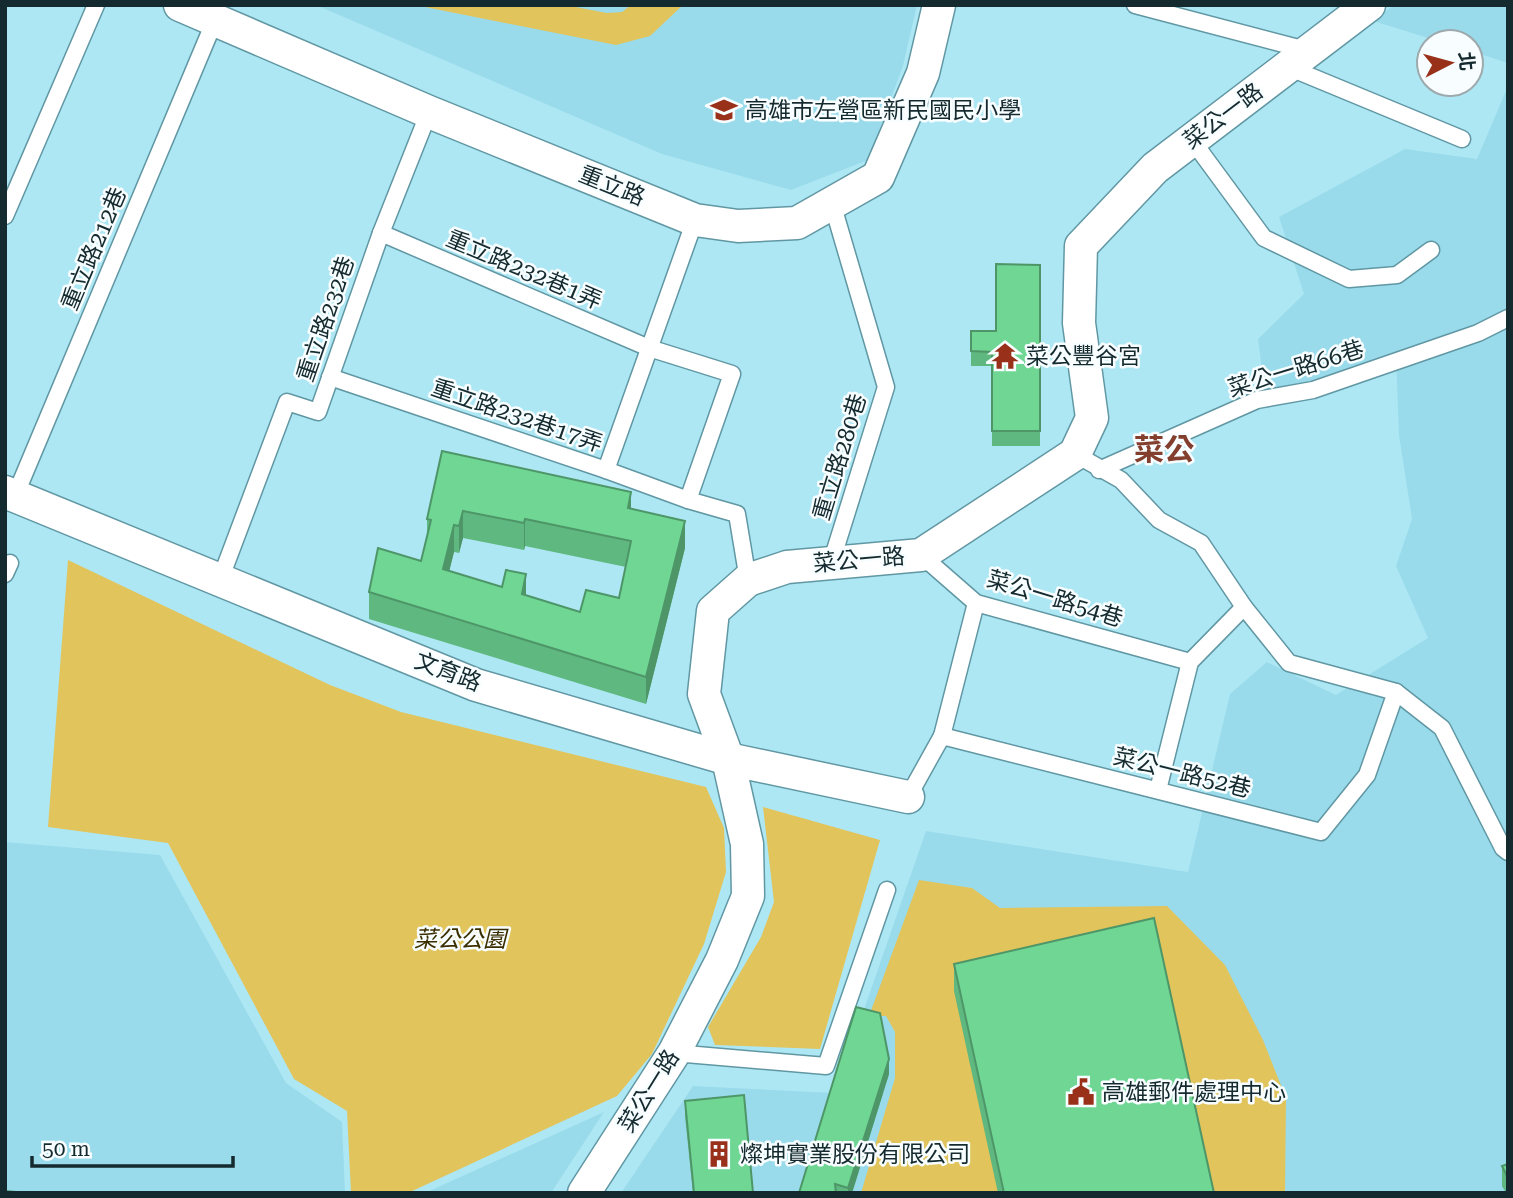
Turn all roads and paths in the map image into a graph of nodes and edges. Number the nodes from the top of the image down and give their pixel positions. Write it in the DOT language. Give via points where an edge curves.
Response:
graph roads {
  1 [pos="96,5"];
  2 [pos="180,5"];
  3 [pos="939,5"];
  4 [pos="1135,5"];
  5 [pos="1369,5"];
  6 [pos="215,20"];
  7 [pos="1298,59"];
  8 [pos="429,112"];
  9 [pos="1462,139"];
  10 [pos="1192,140"];
  11 [pos="832,203"];
  12 [pos="5,216"];
  13 [pos="695,220"];
  14 [pos="381,233"];
  15 [pos="1430,250"];
  16 [pos="1508,318"];
  17 [pos="649,348"];
  18 [pos="330,377"];
  19 [pos="1087,462"];
  20 [pos="606,470"];
  21 [pos="10,494"];
  22 [pos="688,500"];
  23 [pos="921,555"];
  24 [pos="831,563"];
  25 [pos="220,580"];
  26 [pos="748,580"];
  27 [pos="976,603"];
  28 [pos="1244,607"];
  29 [pos="1190,663"];
  30 [pos="1396,692"];
  31 [pos="942,736"];
  32 [pos="728,759"];
  33 [pos="1158,790"];
  34 [pos="908,797"];
  35 [pos="1508,852"];
  36 [pos="887,890"];
  37 [pos="674,1053"];
  38 [pos="584,1193"];
  1 -- 12 [label="lane"];
  2 -- 6 [label="street, 重立路"];
  3 -- 11 [label="street, 重立路" via="923,73 878,177"];
  4 -- 7 [label="lane"];
  5 -- 7 [label="street, 菜公一路"];
  6 -- 8 [label="street, 重立路"];
  6 -- 21 [label="lane, 重立路212巷"];
  7 -- 9 [label="lane"];
  7 -- 10 [label="street, 菜公一路"];
  8 -- 13 [label="street, 重立路"];
  8 -- 14 [label="lane, 重立路232巷"];
  10 -- 15 [label="lane" via="1264,238 1349,279 1397,275"];
  10 -- 19 [label="street, 菜公一路" via="1155,168 1081,246 1079,323 1092,418"];
  11 -- 13 [label="street, 重立路" via="797,223 738,226"];
  11 -- 24 [label="lane, 重立路280巷" via="886,387"];
  13 -- 17 [label="lane"];
  14 -- 17 [label="lane, 重立路232巷1弄"];
  14 -- 18 [label="lane, 重立路232巷"];
  16 -- 19 [label="lane, 菜公一路66巷" via="1478,333 1313,390 1257,400"];
  17 -- 20 [label="lane"];
  17 -- 22 [label="lane, 重立路232巷1弄" via="732,374"];
  18 -- 20 [label="lane, 重立路232巷17弄"];
  18 -- 25 [label="lane, 重立路232巷" via="318,412 287,402"];
  19 -- 23 [label="street, 菜公一路"];
  19 -- 28 [label="lane" via="1121,480 1159,520 1201,543"];
  20 -- 22 [label="lane, 重立路232巷17弄"];
  21 -- 25 [label="street, 文育路"];
  22 -- 26 [label="lane, 重立路232巷17弄" via="737,514"];
  23 -- 24 [label="street, 菜公一路"];
  23 -- 27 [label="lane, 菜公一路54巷"];
  24 -- 26 [label="street, 菜公一路" via="786,567"];
  25 -- 32 [label="street, 文育路" via="476,685"];
  26 -- 32 [label="street, 菜公一路" via="713,611 711,625 704,694"];
  27 -- 29 [label="lane, 菜公一路54巷"];
  27 -- 31 [label="lane"];
  28 -- 29 [label="lane"];
  28 -- 30 [label="lane" via="1289,663"];
  29 -- 33 [label="lane"];
  30 -- 33 [label="lane, 菜公一路52巷" via="1367,775 1321,832"];
  30 -- 35 [label="lane" via="1442,728"];
  31 -- 33 [label="lane, 菜公一路52巷"];
  31 -- 34 [label="lane"];
  32 -- 34 [label="street, 文育路"];
  32 -- 37 [label="street, 菜公一路" via="747,844 748,896 722,960"];
  36 -- 37 [label="lane" via="827,1066"];
  37 -- 38 [label="street, 菜公一路"];
}
